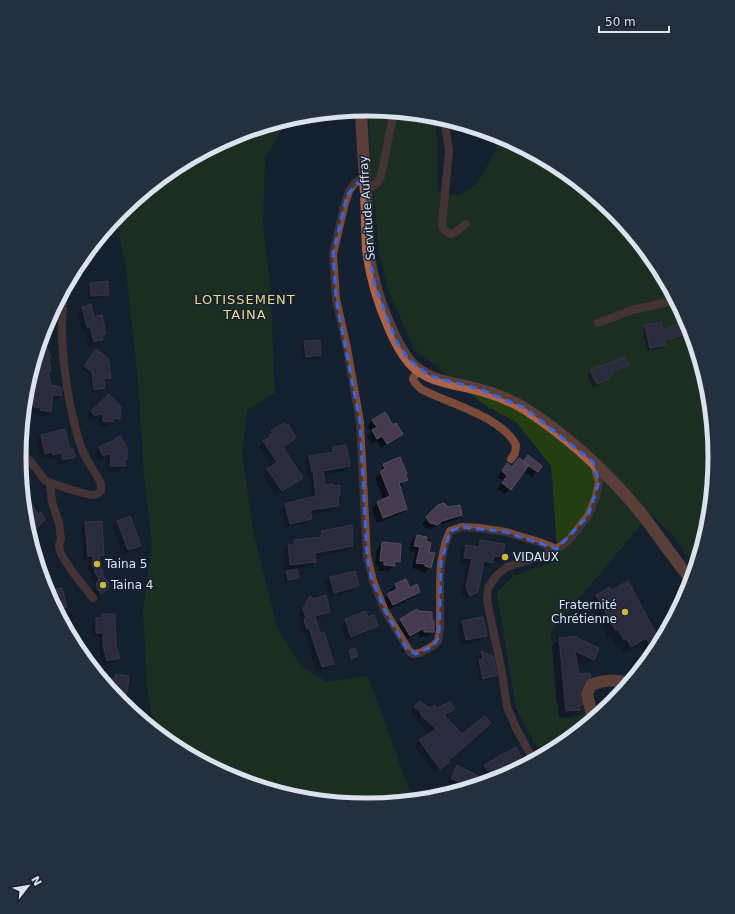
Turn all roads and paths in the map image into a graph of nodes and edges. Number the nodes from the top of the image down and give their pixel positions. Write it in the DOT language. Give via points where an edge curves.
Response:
graph roads {
  1 [pos="361,116"];
  2 [pos="393,116"];
  3 [pos="445,124"];
  4 [pos="365,175"];
  5 [pos="366,191"];
  6 [pos="466,224"];
  7 [pos="671,301"];
  8 [pos="63,302"];
  9 [pos="598,323"];
  10 [pos="418,370"];
  11 [pos="26,456"];
  12 [pos="511,459"];
  13 [pos="593,462"];
  14 [pos="50,483"];
  15 [pos="557,549"];
  16 [pos="688,576"];
  17 [pos="94,598"];
  18 [pos="624,682"];
  19 [pos="592,715"];
  20 [pos="532,756"];
  1 -- 4 [label="street, Servitude Auffray"];
  2 -- 5 [label="street" via="382,176"];
  3 -- 6 [label="street" via="449,151 442,224 444,231 451,234"];
  4 -- 5 [label="street, Servitude Auffray"];
  4 -- 15 [label="street" via="354,184 347,195 333,254 336,300 360,426 367,556 373,581 385,611 413,654 436,644 440,630 440,571 445,544 450,532 462,527 506,532"];
  5 -- 10 [label="street, Servitude Auffray" via="368,250 375,285 396,341"];
  7 -- 9 [label="street" via="632,310"];
  8 -- 14 [label="street" via="63,342 69,398 79,440 87,461 101,483 101,489 99,493 91,495"];
  10 -- 12 [label="street" via="413,380 421,389 490,419 509,435 516,445"];
  10 -- 13 [label="street, Servitude Auffray" via="448,382 505,398 525,408"];
  11 -- 14 [label="street"];
  13 -- 15 [label="street" via="599,482 596,498 588,516 569,540"];
  13 -- 16 [label="street, Servitude Auffray" via="630,500"];
  14 -- 17 [label="street" via="52,502 60,523 61,554"];
  15 -- 20 [label="street" via="507,568 496,576 488,588 487,600 507,707"];
  18 -- 19 [label="street" via="617,680 591,685 587,694"];
}
